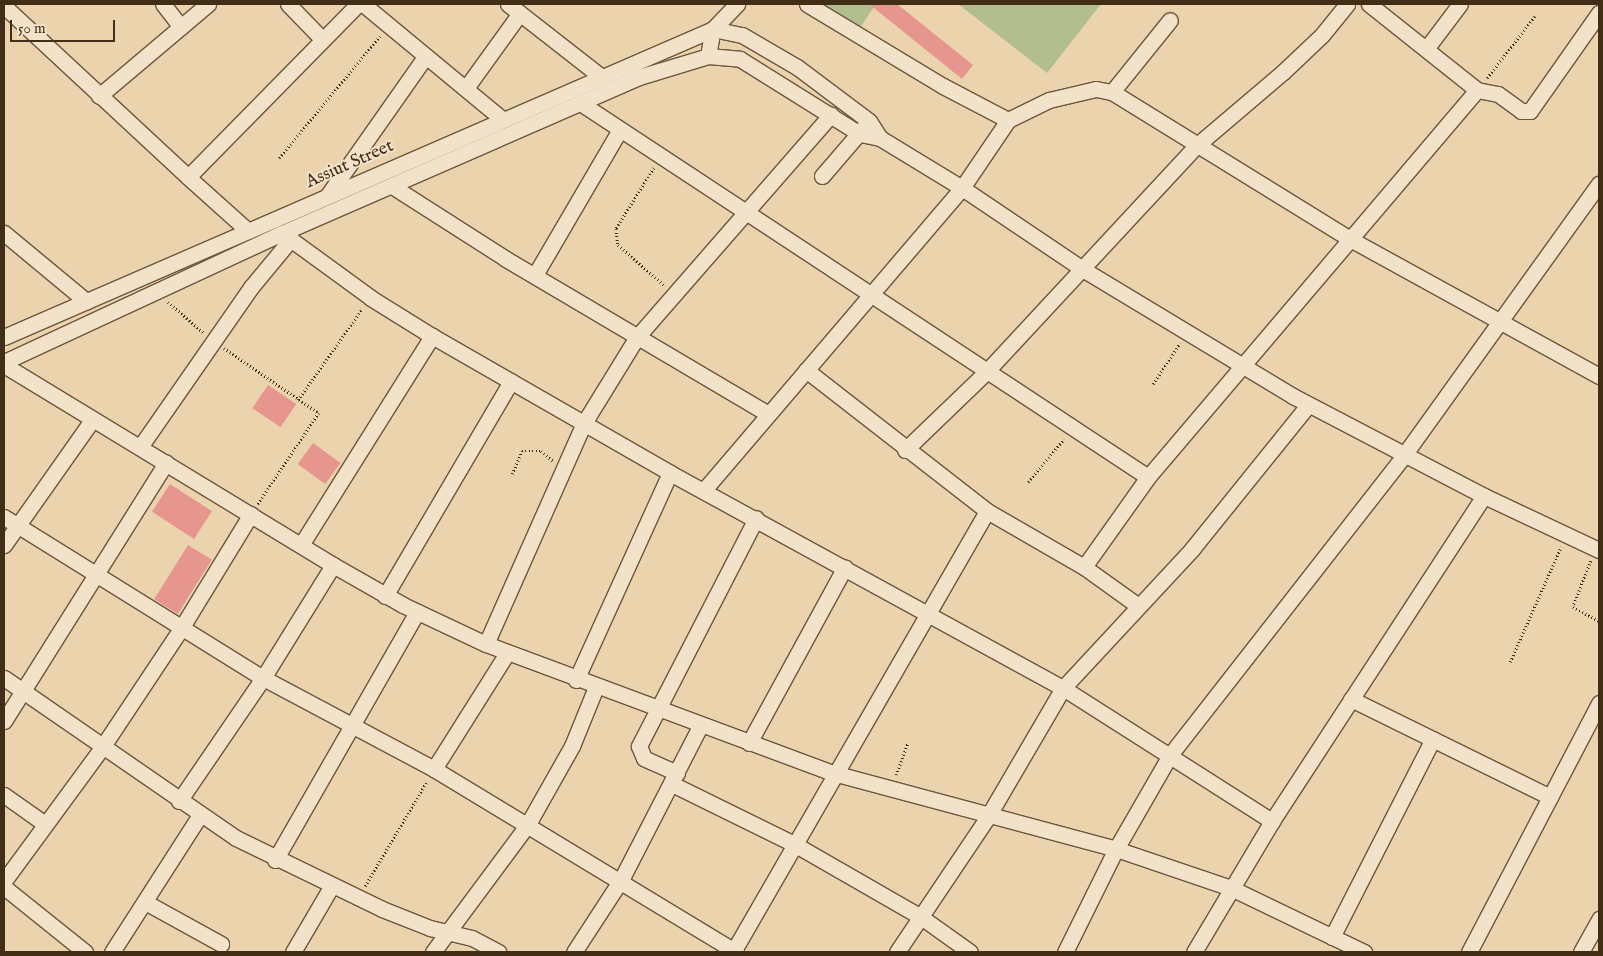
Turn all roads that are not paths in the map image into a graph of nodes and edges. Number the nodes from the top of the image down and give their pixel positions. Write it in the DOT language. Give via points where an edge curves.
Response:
graph roads {
  1 [pos="163,4"];
  2 [pos="208,4"];
  3 [pos="288,4"];
  4 [pos="358,4"];
  5 [pos="363,4"];
  6 [pos="807,4"];
  7 [pos="1347,4"];
  8 [pos="1369,4"];
  9 [pos="1460,4"];
  10 [pos="4,6"];
  11 [pos="734,6"];
  12 [pos="514,8"];
  13 [pos="1599,13"];
  14 [pos="1170,20"];
  15 [pos="181,27"];
  16 [pos="713,29"];
  17 [pos="742,35"];
  18 [pos="322,39"];
  19 [pos="1426,49"];
  20 [pos="708,56"];
  21 [pos="425,57"];
  22 [pos="740,59"];
  23 [pos="600,76"];
  24 [pos="466,88"];
  25 [pos="1477,90"];
  26 [pos="1112,92"];
  27 [pos="98,96"];
  28 [pos="582,104"];
  29 [pos="831,115"];
  30 [pos="502,119"];
  31 [pos="1008,120"];
  32 [pos="870,121"];
  33 [pos="619,131"];
  34 [pos="860,134"];
  35 [pos="880,138"];
  36 [pos="1196,146"];
  37 [pos="188,176"];
  38 [pos="822,176"];
  39 [pos="1599,184"];
  40 [pos="392,186"];
  41 [pos="962,188"];
  42 [pos="327,196"];
  43 [pos="747,215"];
  44 [pos="247,230"];
  45 [pos="4,232"];
  46 [pos="287,236"];
  47 [pos="1350,239"];
  48 [pos="1084,270"];
  49 [pos="535,275"];
  50 [pos="873,294"];
  51 [pos="86,301"];
  52 [pos="1500,321"];
  53 [pos="432,336"];
  54 [pos="4,337"];
  55 [pos="637,337"];
  56 [pos="4,363"];
  57 [pos="1242,367"];
  58 [pos="806,370"];
  59 [pos="986,372"];
  60 [pos="1599,376"];
  61 [pos="511,380"];
  62 [pos="1308,404"];
  63 [pos="768,414"];
  64 [pos="93,419"];
  65 [pos="584,423"];
  66 [pos="140,447"];
  67 [pos="904,450"];
  68 [pos="1404,455"];
  69 [pos="166,464"];
  70 [pos="670,473"];
  71 [pos="1148,477"];
  72 [pos="704,490"];
  73 [pos="1484,496"];
  74 [pos="987,511"];
  75 [pos="251,514"];
  76 [pos="4,517"];
  77 [pos="756,518"];
  78 [pos="18,526"];
  79 [pos="301,545"];
  80 [pos="4,546"];
  81 [pos="1598,549"];
  82 [pos="332,565"];
  83 [pos="1084,567"];
  84 [pos="845,568"];
  85 [pos="97,576"];
  86 [pos="385,596"];
  87 [pos="1137,605"];
  88 [pos="417,612"];
  89 [pos="928,614"];
  90 [pos="182,627"];
  91 [pos="486,644"];
  92 [pos="507,653"];
  93 [pos="4,678"];
  94 [pos="263,678"];
  95 [pos="576,680"];
  96 [pos="596,687"];
  97 [pos="1063,688"];
  98 [pos="25,694"];
  99 [pos="1352,699"];
  100 [pos="1599,702"];
  101 [pos="659,710"];
  102 [pos="4,721"];
  103 [pos="700,726"];
  104 [pos="351,727"];
  105 [pos="1434,739"];
  106 [pos="749,743"];
  107 [pos="103,746"];
  108 [pos="1170,755"];
  109 [pos="434,769"];
  110 [pos="833,773"];
  111 [pos="675,779"];
  112 [pos="4,795"];
  113 [pos="1550,797"];
  114 [pos="179,801"];
  115 [pos="200,815"];
  116 [pos="987,818"];
  117 [pos="1272,820"];
  118 [pos="45,824"];
  119 [pos="528,824"];
  120 [pos="794,844"];
  121 [pos="1116,849"];
  122 [pos="275,860"];
  123 [pos="621,880"];
  124 [pos="4,881"];
  125 [pos="4,887"];
  126 [pos="331,887"];
  127 [pos="1231,888"];
  128 [pos="145,902"];
  129 [pos="921,917"];
  130 [pos="1599,919"];
  131 [pos="448,931"];
  132 [pos="1332,937"];
  133 [pos="221,944"];
  134 [pos="85,952"];
  135 [pos="112,952"];
  136 [pos="293,952"];
  137 [pos="432,952"];
  138 [pos="498,952"];
  139 [pos="574,952"];
  140 [pos="734,952"];
  141 [pos="897,952"];
  142 [pos="970,952"];
  143 [pos="1064,952"];
  144 [pos="1194,952"];
  145 [pos="1364,952"];
  146 [pos="1469,952"];
  147 [pos="1581,952"];
  1 -- 15 [label="street"];
  2 -- 15 [label="street"];
  3 -- 18 [label="street"];
  4 -- 18 [label="street"];
  5 -- 21 [label="street"];
  6 -- 31 [label="street" via="943,86"];
  7 -- 36 [label="street" via="1329,28 1283,72"];
  8 -- 19 [label="street"];
  9 -- 19 [label="street"];
  10 -- 27 [label="street"];
  11 -- 16 [label="street"];
  11 -- 17 [label="street"];
  12 -- 23 [label="street"];
  12 -- 24 [label="street"];
  13 -- 25 [label="street" via="1530,111 1521,111 1498,94"];
  14 -- 26 [label="street"];
  15 -- 27 [label="street"];
  16 -- 17 [label="street"];
  16 -- 20 [label="street"];
  16 -- 23 [label="street, Assiut Street"];
  17 -- 22 [label="street"];
  17 -- 32 [label="street" via="797,67"];
  18 -- 37 [label="street"];
  19 -- 25 [label="street"];
  20 -- 22 [label="street"];
  20 -- 28 [label="street, Assiut Street" via="640,77"];
  21 -- 24 [label="street"];
  21 -- 42 [label="street"];
  22 -- 29 [label="street"];
  23 -- 30 [label="street, Assiut Street"];
  24 -- 30 [label="street"];
  25 -- 47 [label="street"];
  26 -- 31 [label="street" via="1096,89 1048,100"];
  26 -- 36 [label="street"];
  27 -- 37 [label="street"];
  28 -- 33 [label="street"];
  28 -- 40 [label="street, Assiut Street"];
  29 -- 34 [label="street"];
  29 -- 43 [label="street"];
  30 -- 42 [label="street, Assiut Street"];
  31 -- 41 [label="street"];
  32 -- 34 [label="street"];
  32 -- 35 [label="street"];
  33 -- 43 [label="street"];
  33 -- 49 [label="street"];
  34 -- 35 [label="street"];
  34 -- 38 [label="street"];
  35 -- 41 [label="street"];
  36 -- 47 [label="street"];
  36 -- 48 [label="street"];
  37 -- 44 [label="street"];
  39 -- 52 [label="street"];
  40 -- 46 [label="street, Assiut Street"];
  40 -- 49 [label="street"];
  41 -- 48 [label="street"];
  41 -- 50 [label="street"];
  42 -- 44 [label="street, Assiut Street"];
  43 -- 50 [label="street"];
  43 -- 55 [label="street"];
  44 -- 51 [label="street, Assiut Street"];
  45 -- 51 [label="street"];
  46 -- 53 [label="street" via="371,298"];
  46 -- 56 [label="street, Assiut Street" via="156,291"];
  46 -- 66 [label="street"];
  47 -- 52 [label="street"];
  47 -- 57 [label="street"];
  48 -- 57 [label="street"];
  48 -- 59 [label="street"];
  49 -- 55 [label="street"];
  50 -- 58 [label="street"];
  50 -- 59 [label="street"];
  51 -- 54 [label="street, Assiut Street"];
  52 -- 60 [label="street"];
  52 -- 68 [label="street"];
  53 -- 61 [label="street"];
  53 -- 79 [label="street"];
  55 -- 63 [label="street"];
  55 -- 65 [label="street"];
  56 -- 64 [label="street"];
  57 -- 62 [label="street"];
  57 -- 71 [label="street"];
  58 -- 63 [label="street"];
  58 -- 67 [label="street"];
  59 -- 67 [label="street"];
  59 -- 71 [label="street"];
  61 -- 65 [label="street"];
  61 -- 86 [label="street"];
  62 -- 68 [label="street"];
  62 -- 87 [label="street" via="1192,549"];
  63 -- 72 [label="street"];
  64 -- 66 [label="street"];
  64 -- 78 [label="street"];
  65 -- 70 [label="street"];
  65 -- 91 [label="street"];
  66 -- 69 [label="street"];
  67 -- 74 [label="street"];
  68 -- 73 [label="street"];
  68 -- 108 [label="street"];
  69 -- 75 [label="street"];
  69 -- 85 [label="street"];
  70 -- 72 [label="street"];
  70 -- 95 [label="street"];
  71 -- 83 [label="street"];
  72 -- 77 [label="street"];
  73 -- 81 [label="street"];
  73 -- 99 [label="street"];
  74 -- 83 [label="street"];
  74 -- 89 [label="street"];
  75 -- 79 [label="street"];
  75 -- 90 [label="street"];
  76 -- 78 [label="street"];
  77 -- 84 [label="street"];
  77 -- 101 [label="street"];
  78 -- 80 [label="street"];
  78 -- 85 [label="street"];
  79 -- 82 [label="street"];
  82 -- 86 [label="street"];
  82 -- 94 [label="street"];
  83 -- 87 [label="street"];
  84 -- 89 [label="street"];
  84 -- 106 [label="street"];
  85 -- 90 [label="street"];
  85 -- 98 [label="street"];
  86 -- 88 [label="street"];
  87 -- 97 [label="street"];
  88 -- 91 [label="street"];
  88 -- 104 [label="street"];
  89 -- 97 [label="street"];
  89 -- 110 [label="street"];
  90 -- 94 [label="street"];
  90 -- 107 [label="street"];
  91 -- 92 [label="street"];
  92 -- 95 [label="street"];
  92 -- 109 [label="street"];
  93 -- 98 [label="street"];
  94 -- 104 [label="street"];
  94 -- 114 [label="street"];
  95 -- 96 [label="street"];
  96 -- 101 [label="street"];
  96 -- 119 [label="street" via="572,746"];
  97 -- 108 [label="street"];
  97 -- 116 [label="street"];
  98 -- 102 [label="street"];
  98 -- 107 [label="street"];
  99 -- 105 [label="street"];
  99 -- 117 [label="street"];
  100 -- 113 [label="street"];
  101 -- 103 [label="street"];
  101 -- 111 [label="street" via="639,751"];
  103 -- 106 [label="street"];
  103 -- 111 [label="street"];
  104 -- 109 [label="street"];
  104 -- 122 [label="street"];
  105 -- 113 [label="street"];
  105 -- 132 [label="street"];
  106 -- 110 [label="street"];
  107 -- 114 [label="street"];
  107 -- 118 [label="street"];
  108 -- 117 [label="street"];
  108 -- 121 [label="street"];
  109 -- 119 [label="street"];
  110 -- 116 [label="street"];
  110 -- 120 [label="street"];
  111 -- 120 [label="street"];
  111 -- 123 [label="street"];
  112 -- 118 [label="street"];
  113 -- 146 [label="street"];
  114 -- 115 [label="street"];
  115 -- 122 [label="street"];
  115 -- 128 [label="street"];
  116 -- 121 [label="street"];
  116 -- 129 [label="street"];
  117 -- 127 [label="street"];
  118 -- 124 [label="street"];
  119 -- 123 [label="street"];
  119 -- 131 [label="street"];
  120 -- 129 [label="street"];
  120 -- 140 [label="street"];
  121 -- 127 [label="street"];
  121 -- 143 [label="street"];
  122 -- 126 [label="street"];
  123 -- 139 [label="street"];
  123 -- 140 [label="street"];
  125 -- 134 [label="street"];
  126 -- 131 [label="street" via="417,924"];
  126 -- 136 [label="street"];
  127 -- 132 [label="street"];
  127 -- 144 [label="street"];
  128 -- 133 [label="street"];
  128 -- 135 [label="street"];
  129 -- 141 [label="street"];
  129 -- 142 [label="street"];
  130 -- 147 [label="street"];
  131 -- 137 [label="street"];
  131 -- 138 [label="street" via="472,938"];
  132 -- 145 [label="street"];
}
